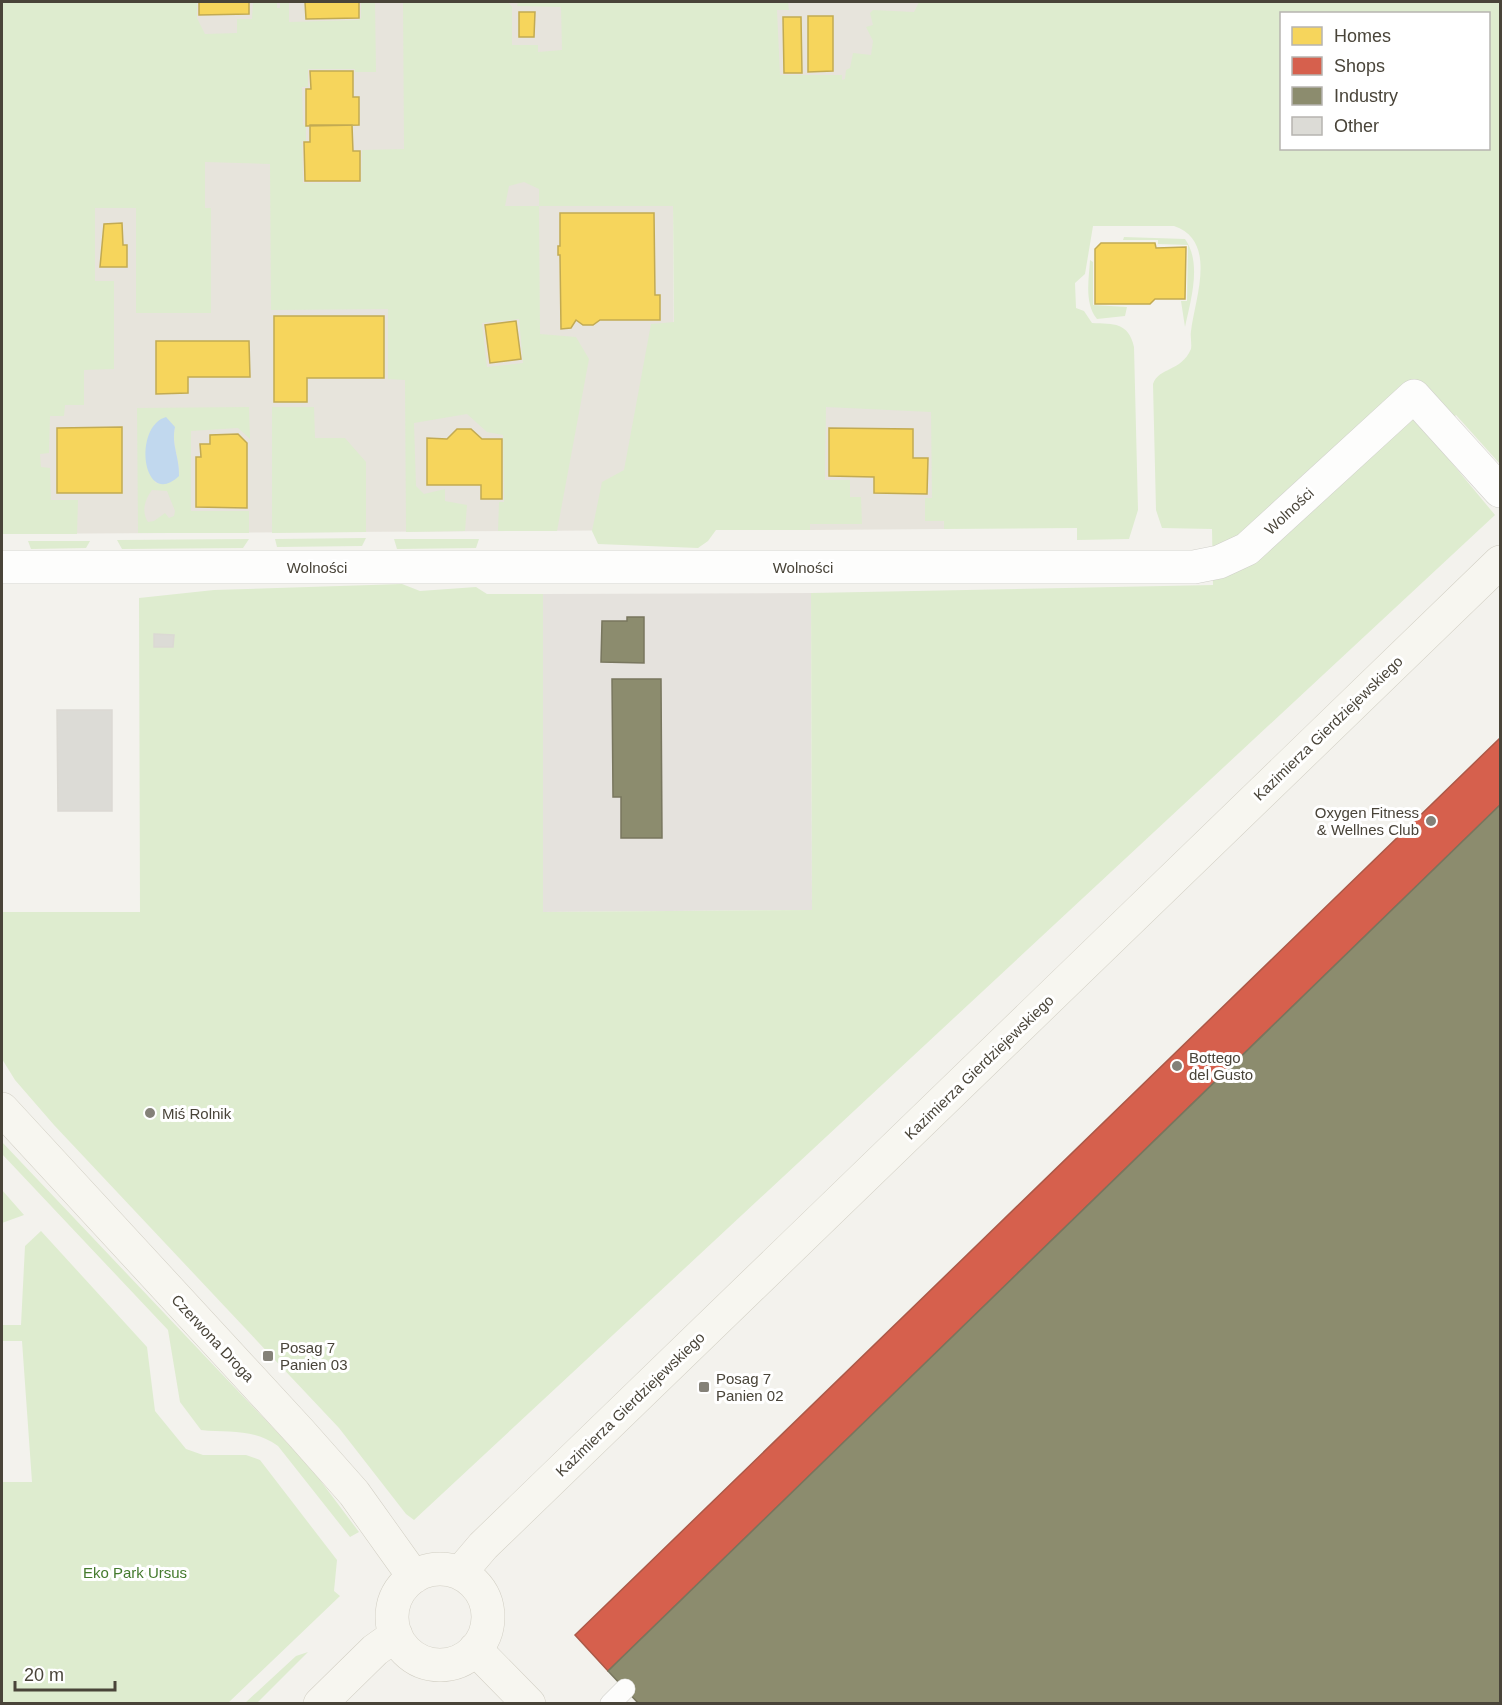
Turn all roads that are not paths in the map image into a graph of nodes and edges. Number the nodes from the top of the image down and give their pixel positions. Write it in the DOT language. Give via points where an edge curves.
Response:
graph roads {
  1 [pos="1500,491"];
  2 [pos="1500,562"];
  3 [pos="2,567"];
  4 [pos="2,1108"];
  5 [pos="460,1573"];
  6 [pos="414,1577"];
  7 [pos="396,1635"];
  8 [pos="475,1649"];
  9 [pos="625,1689"];
  10 [pos="320,1704"];
  11 [pos="529,1704"];
  12 [pos="610,1704"];
  1 -- 3 [label="street, Wolności" via="1414,396 1247,549 1219,562 1194,567"];
  2 -- 5 [label="street, Kazimierza Gierdziejewskiego" via="483,1545"];
  4 -- 6 [label="street, Czerwona Droga" via="354,1493"];
  5 -- 6 [label="street" via="439,1569"];
  5 -- 8 [label="street" via="478,1588 485,1600 487,1628"];
  6 -- 7 [label="street" via="400,1591 394,1605"];
  7 -- 8 [label="street" via="404,1648 430,1664 460,1661"];
  7 -- 10 [label="street" via="375,1650"];
  8 -- 11 [label="street"];
  9 -- 12 [label="lane"];
}
